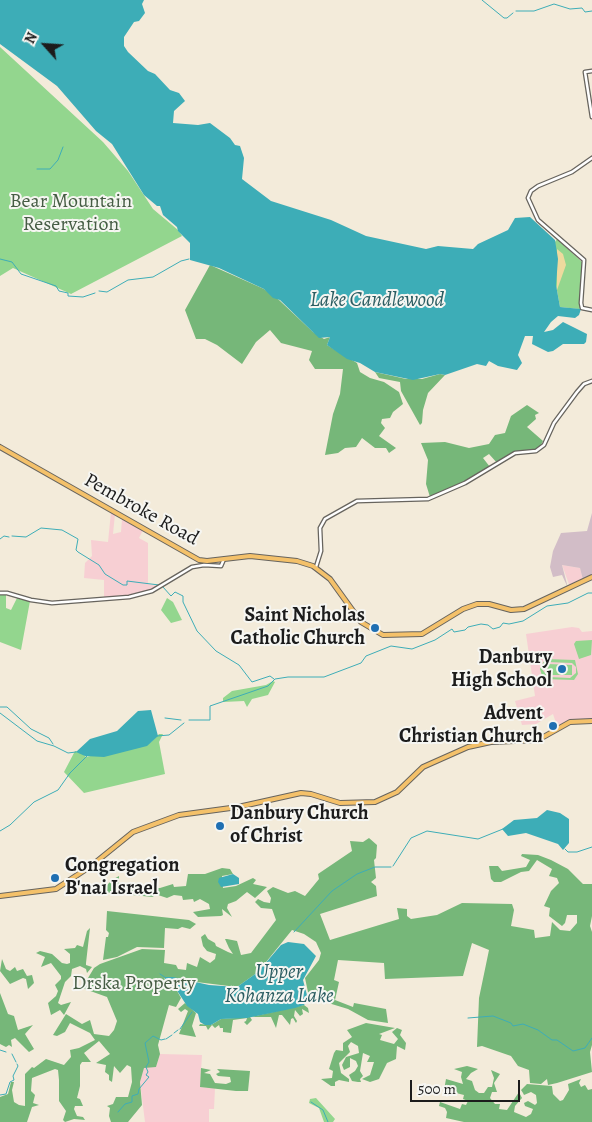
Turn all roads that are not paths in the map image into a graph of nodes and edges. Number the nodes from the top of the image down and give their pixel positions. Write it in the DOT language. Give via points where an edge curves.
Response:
graph roads {
  1 [pos="592,71"];
  2 [pos="592,117"];
  3 [pos="592,158"];
  4 [pos="592,310"];
  5 [pos="592,381"];
  6 [pos="0,447"];
  7 [pos="224,558"];
  8 [pos="316,567"];
  9 [pos="592,577"];
  10 [pos="0,593"];
  11 [pos="592,721"];
  12 [pos="0,896"];
  1 -- 2 [label="street" via="585,72"];
  3 -- 4 [label="street" via="572,172 538,186 528,198 538,220 584,260 580,300 582,308"];
  5 -- 8 [label="street" via="577,392 554,423 544,445 536,452 515,453 465,483 428,499 357,501 324,519"];
  6 -- 7 [label="main road, Pembroke Road" via="196,558 207,561"];
  7 -- 8 [label="main road, Pembroke Road" via="243,556 300,561"];
  7 -- 10 [label="street" via="221,566 204,564 192,567 152,591 129,597 52,603"];
  8 -- 9 [label="main road, Pembroke Road" via="330,580 363,624 380,634 396,636 427,632 477,604 524,609"];
  11 -- 12 [label="main road" via="570,722 538,740 486,743 462,749 423,767 402,789 380,801 340,804 300,793 234,808 179,815 133,832 56,889"];
}
